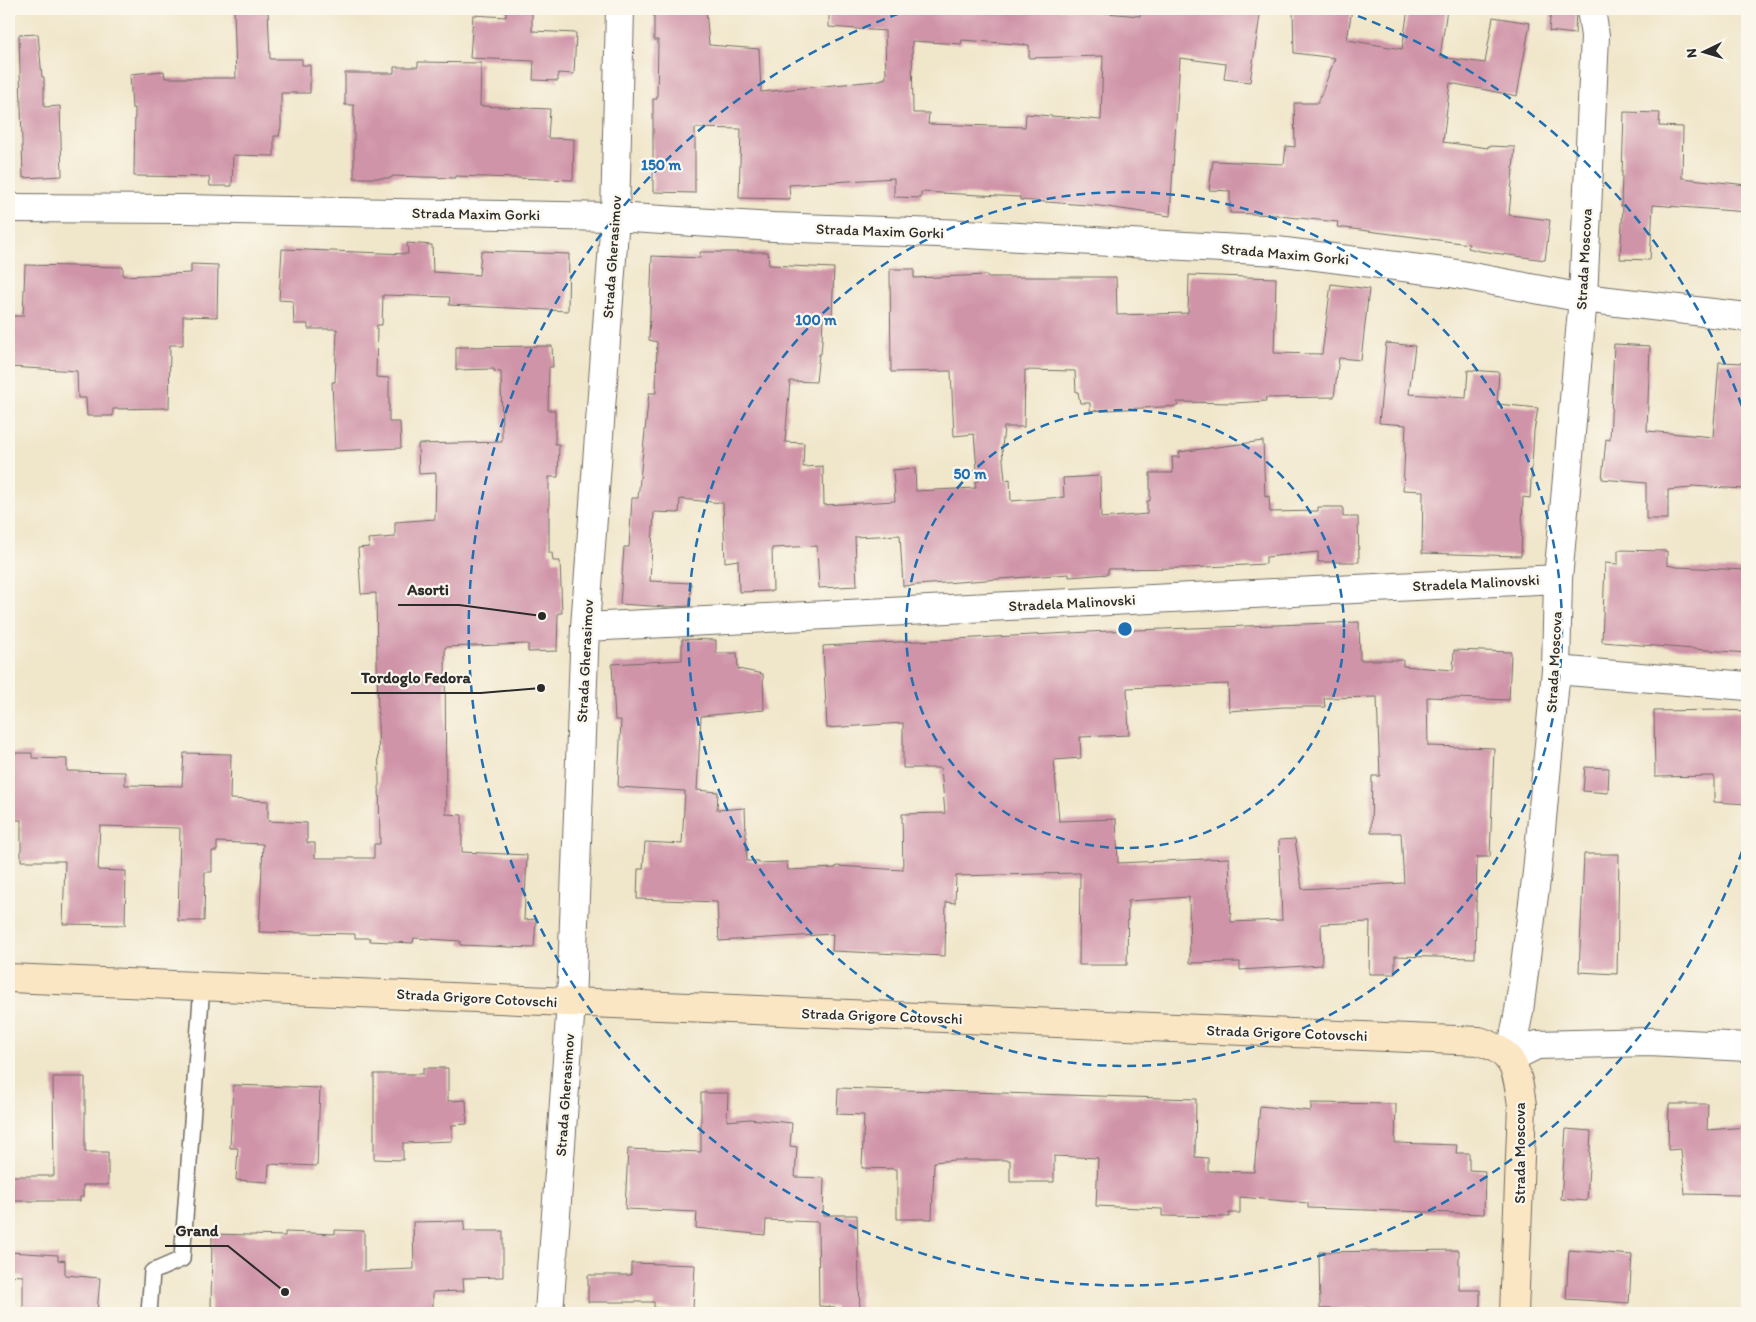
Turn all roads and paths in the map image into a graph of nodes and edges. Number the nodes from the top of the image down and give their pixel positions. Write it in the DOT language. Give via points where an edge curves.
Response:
graph roads {
  1 [pos="620,9"];
  2 [pos="1591,9"];
  3 [pos="9,208"];
  4 [pos="615,217"];
  5 [pos="1583,298"];
  6 [pos="1747,317"];
  7 [pos="1558,579"];
  8 [pos="585,627"];
  9 [pos="1556,670"];
  10 [pos="1747,686"];
  11 [pos="9,978"];
  12 [pos="202,986"];
  13 [pos="571,1003"];
  14 [pos="1747,1047"];
  15 [pos="1510,1058"];
  16 [pos="149,1313"];
  17 [pos="549,1313"];
  18 [pos="1514,1313"];
  1 -- 4 [label="street, Strada Gherasimov"];
  2 -- 5 [label="street, Strada Moscova" via="1595,36"];
  3 -- 4 [label="street, Strada Maxim Gorki"];
  4 -- 5 [label="street, Strada Maxim Gorki" via="1277,251 1451,273"];
  4 -- 8 [label="street, Strada Gherasimov"];
  5 -- 6 [label="street, Strada Maxim Gorki"];
  5 -- 7 [label="street, Strada Moscova"];
  7 -- 8 [label="street, Stradela Malinovski"];
  7 -- 9 [label="street, Strada Moscova"];
  8 -- 13 [label="street, Strada Gherasimov"];
  9 -- 10 [label="street"];
  9 -- 15 [label="street, Strada Moscova" via="1537,872 1520,1011"];
  11 -- 12 [label="street, Strada Grigore Cotovschi"];
  12 -- 13 [label="street, Strada Grigore Cotovschi"];
  12 -- 16 [label="lane" via="182,1259 152,1272"];
  13 -- 15 [label="street, Strada Grigore Cotovschi" via="1479,1040 1497,1046"];
  13 -- 17 [label="street, Strada Gherasimov"];
  14 -- 15 [label="street" via="1649,1042 1537,1045"];
  15 -- 18 [label="street, Strada Moscova" via="1522,1105"];
}
